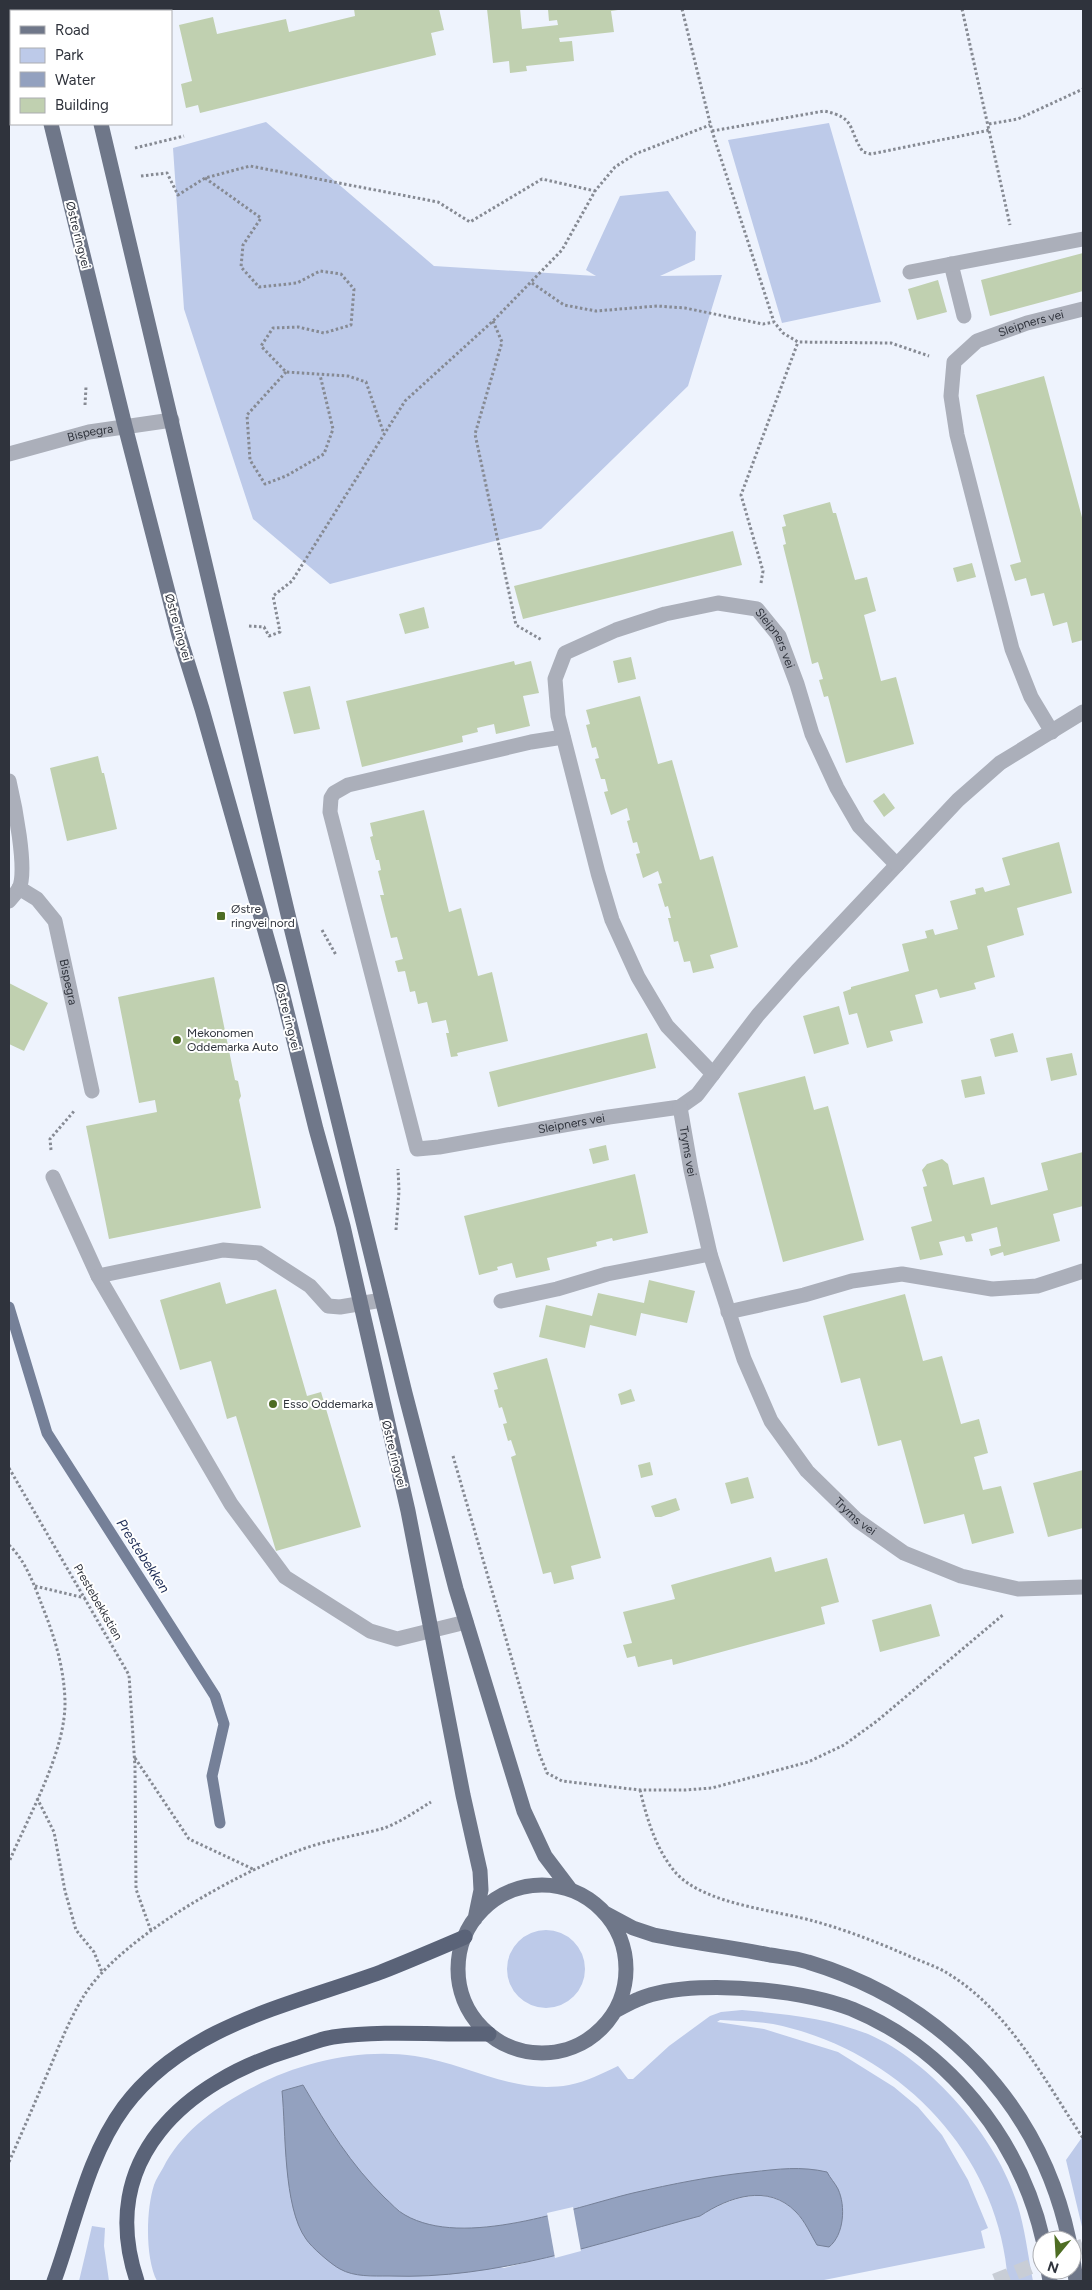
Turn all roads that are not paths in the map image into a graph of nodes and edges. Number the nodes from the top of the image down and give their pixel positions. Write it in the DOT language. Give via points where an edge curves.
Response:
graph roads {
  1 [pos="51,125"];
  2 [pos="101,125"];
  3 [pos="1083,239"];
  4 [pos="951,264"];
  5 [pos="910,272"];
  6 [pos="1083,309"];
  7 [pos="964,316"];
  8 [pos="172,420"];
  9 [pos="125,426"];
  10 [pos="9,454"];
  11 [pos="1083,712"];
  12 [pos="1052,732"];
  13 [pos="564,737"];
  14 [pos="9,781"];
  15 [pos="897,865"];
  16 [pos="19,888"];
  17 [pos="9,901"];
  18 [pos="713,1074"];
  19 [pos="92,1091"];
  20 [pos="680,1107"];
  21 [pos="53,1177"];
  22 [pos="710,1254"];
  23 [pos="1083,1271"];
  24 [pos="98,1276"];
  25 [pos="382,1300"];
  26 [pos="501,1301"];
  27 [pos="359,1304"];
  28 [pos="728,1312"];
  29 [pos="1083,1587"];
  30 [pos="466,1622"];
  31 [pos="432,1630"];
  32 [pos="570,1889"];
  33 [pos="605,1913"];
  34 [pos="475,1919"];
  35 [pos="465,1937"];
  36 [pos="615,2011"];
  37 [pos="489,2034"];
  38 [pos="1039,2230"];
  39 [pos="1067,2230"];
  40 [pos="54,2281"];
  41 [pos="137,2281"];
  1 -- 9 [label="main road, Østre ringvei"];
  2 -- 8 [label="main road, Østre ringvei"];
  3 -- 4 [label="street"];
  4 -- 5 [label="street"];
  4 -- 7 [label="street"];
  6 -- 12 [label="street, Sleipners vei" via="1027,323 977,341 954,362 951,396 957,435 1010,640 1031,697"];
  8 -- 9 [label="street, Bispegra"];
  8 -- 25 [label="main road, Østre ringvei"];
  9 -- 10 [label="street, Bispegra" via="89,432"];
  9 -- 27 [label="main road, Østre ringvei" via="179,636 280,984 343,1226"];
  11 -- 12 [label="street"];
  12 -- 15 [label="street" via="1000,763 958,800"];
  13 -- 15 [label="street, Sleipners vei" via="558,716 555,679 565,653 616,630 665,614 718,602 757,609 779,636 812,734 838,788 859,826"];
  13 -- 18 [label="street" via="612,920 638,977 667,1026"];
  13 -- 20 [label="street, Sleipners vei" via="358,783 334,793 330,798 330,812 417,1149"];
  14 -- 16 [label="street" via="17,812 22,873"];
  15 -- 18 [label="street" via="758,1015"];
  16 -- 17 [label="street"];
  16 -- 19 [label="street, Bispegra" via="37,899 55,921"];
  18 -- 20 [label="street" via="697,1095"];
  20 -- 22 [label="street, Tryms vei"];
  21 -- 24 [label="street"];
  22 -- 26 [label="street" via="607,1274"];
  22 -- 28 [label="street, Tryms vei"];
  23 -- 28 [label="street" via="1037,1286 992,1289 902,1274 852,1281"];
  24 -- 27 [label="street" via="223,1250 259,1253 310,1286 328,1306"];
  24 -- 31 [label="street" via="231,1504 285,1577 370,1631 397,1639"];
  25 -- 27 [label="street"];
  25 -- 30 [label="main road, Østre ringvei"];
  27 -- 31 [label="main road, Østre ringvei" via="408,1511"];
  28 -- 29 [label="street, Tryms vei" via="771,1421 807,1472 857,1520 904,1553 961,1576 1018,1590"];
  30 -- 31 [label="street"];
  30 -- 32 [label="main road, Østre ringvei" via="524,1810 545,1856"];
  31 -- 34 [label="main road, Østre ringvei" via="480,1871 481,1890"];
  32 -- 33 [label="main road"];
  32 -- 34 [label="main road" via="535,1885 518,1888 487,1906"];
  33 -- 36 [label="main road" via="617,1930 624,1950 624,1992"];
  33 -- 39 [label="main road" via="654,1935 806,1961 863,1981 940,2029 1002,2093 1020,2118 1048,2170"];
  34 -- 35 [label="main road"];
  35 -- 37 [label="main road" via="459,1959 460,1982 470,2011"];
  35 -- 40 [label="highway" via="381,1972 264,2010 203,2039 169,2063 124,2106 107,2137 91,2171"];
  36 -- 37 [label="main road" via="591,2038 558,2051 522,2050"];
  36 -- 38 [label="main road" via="640,1998 685,1988 742,1987 798,1994 875,2020 923,2050 944,2068 998,2132 1024,2181"];
  37 -- 41 [label="highway" via="333,2037 261,2059 200,2092 174,2113 153,2138 140,2162 130,2194 126,2232"];
}
